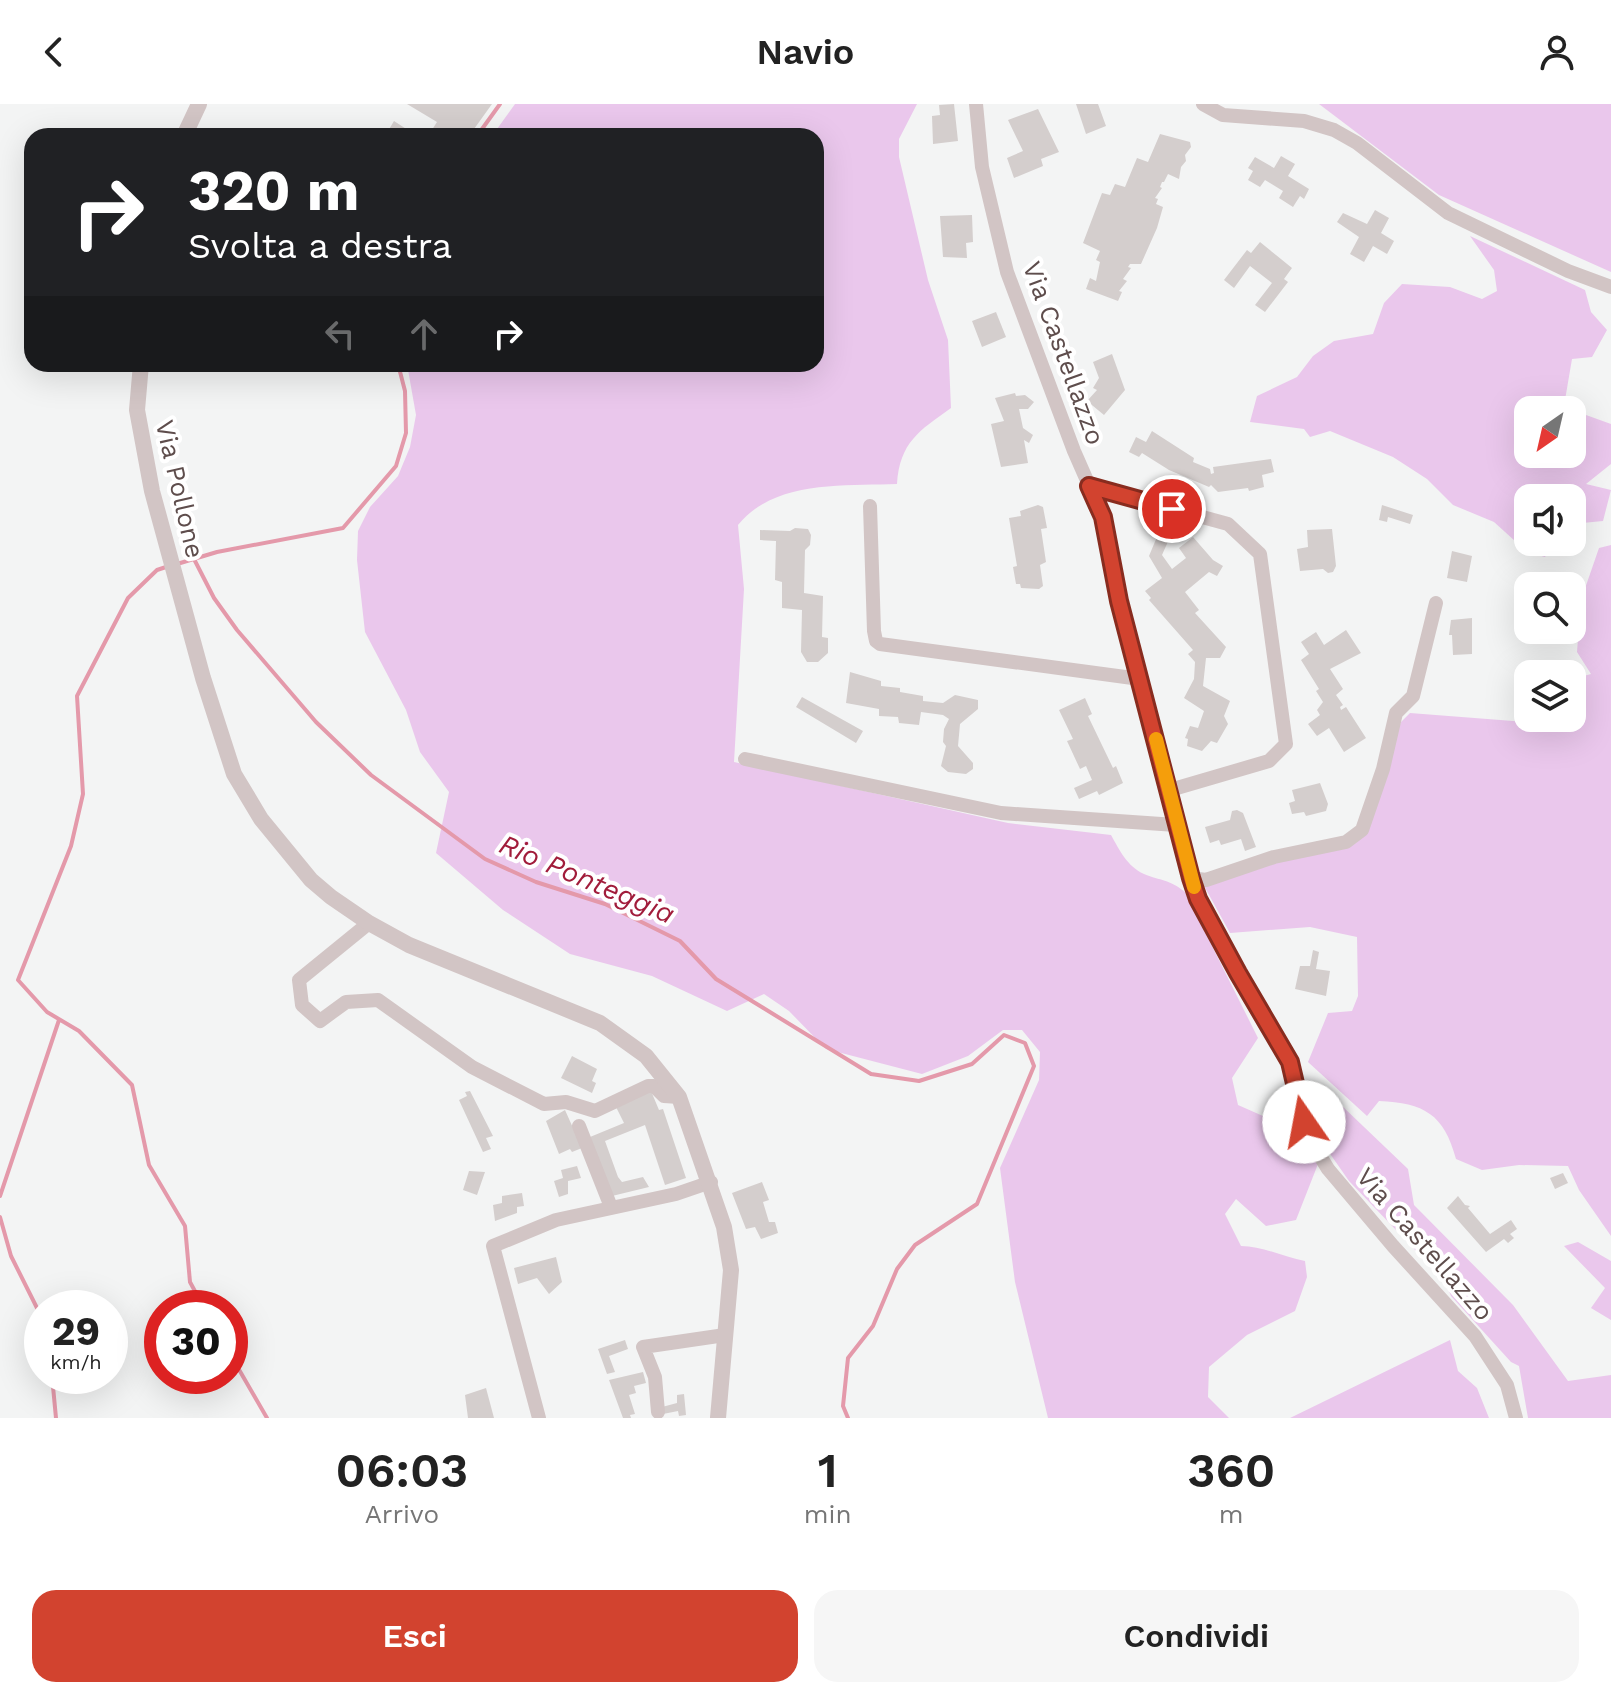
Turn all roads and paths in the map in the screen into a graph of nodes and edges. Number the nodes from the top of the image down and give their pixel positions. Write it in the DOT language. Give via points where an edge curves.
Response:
graph roads {
  1 [pos="199,104"];
  2 [pos="976,104"];
  3 [pos="1203,104"];
  4 [pos="188,128"];
  5 [pos="1611,287"];
  6 [pos="140,372"];
  7 [pos="1089,486"];
  8 [pos="870,506"];
  9 [pos="1436,603"];
  10 [pos="1140,679"];
  11 [pos="745,759"];
  12 [pos="1170,790"];
  13 [pos="1176,825"];
  14 [pos="1191,878"];
  15 [pos="369,923"];
  16 [pos="681,1103"];
  17 [pos="579,1126"];
  18 [pos="711,1182"];
  19 [pos="611,1207"];
  20 [pos="725,1335"];
  21 [pos="658,1412"];
  22 [pos="539,1418"];
  23 [pos="718,1418"];
  24 [pos="1516,1418"];
  1 -- 4 [label="street"];
  2 -- 7 [label="street, Via Castellazzo" via="982,167 1007,272"];
  3 -- 5 [label="street" via="1223,115 1304,121 1334,130 1448,213"];
  6 -- 15 [label="street, Via Pollone" via="137,410 143,449 234,774 294,861 331,897"];
  7 -- 10 [label="street, Via Castellazzo" via="1103,517"];
  7 -- 12 [label="street" via="1228,524 1260,554 1286,744 1269,761"];
  8 -- 10 [label="street" via="874,631 880,644"];
  9 -- 14 [label="street" via="1413,696 1396,713 1362,830 1346,842 1274,857 1206,880"];
  10 -- 12 [label="street, Via Castellazzo"];
  11 -- 13 [label="street" via="1001,813"];
  12 -- 13 [label="street, Via Castellazzo"];
  13 -- 14 [label="street, Via Castellazzo"];
  14 -- 24 [label="street, Via Castellazzo" via="1290,1062 1314,1146 1393,1246 1475,1336 1507,1385"];
  15 -- 16 [label="street, Via Pollone" via="409,945 600,1023 646,1056"];
  15 -- 16 [label="street" via="299,980 302,1005 320,1021 346,1002 378,1000 472,1067 544,1104 566,1102 595,1111 648,1086"];
  16 -- 18 [label="street, Via Pollone"];
  17 -- 19 [label="street"];
  18 -- 19 [label="street"];
  18 -- 20 [label="street, Via Pollone" via="731,1270"];
  19 -- 22 [label="street" via="556,1220 493,1246"];
  20 -- 21 [label="street" via="643,1347 655,1377"];
  20 -- 23 [label="street, Via Pollone"];
}
